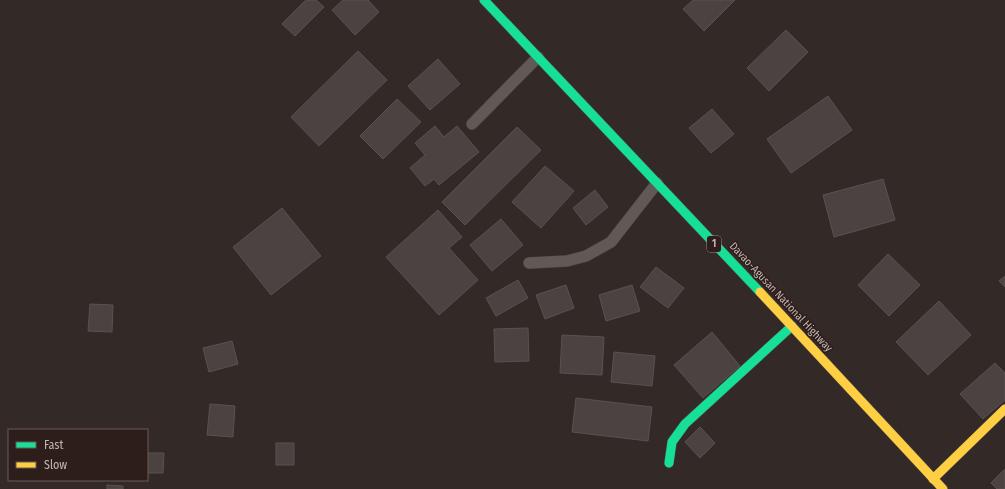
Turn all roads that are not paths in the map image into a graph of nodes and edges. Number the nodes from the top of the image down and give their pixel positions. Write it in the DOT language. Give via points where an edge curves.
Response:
graph roads {
  1 [pos="484,0"];
  2 [pos="538,57"];
  3 [pos="472,124"];
  4 [pos="657,183"];
  5 [pos="529,264"];
  6 [pos="792,326"];
  7 [pos="1005,409"];
  8 [pos="669,463"];
  9 [pos="938,486"];
  1 -- 2 [label="main road, Davao-Agusan National Highway / 1"];
  2 -- 3 [label="lane"];
  2 -- 4 [label="main road, Davao-Agusan National Highway / 1"];
  4 -- 5 [label="lane" via="611,242 586,256 566,261"];
  4 -- 6 [label="main road, Davao-Agusan National Highway / 1"];
  6 -- 8 [label="main road" via="685,424 672,442"];
  6 -- 9 [label="main road, Davao-Agusan National Highway / 1"];
  7 -- 9 [label="main road"];
}
